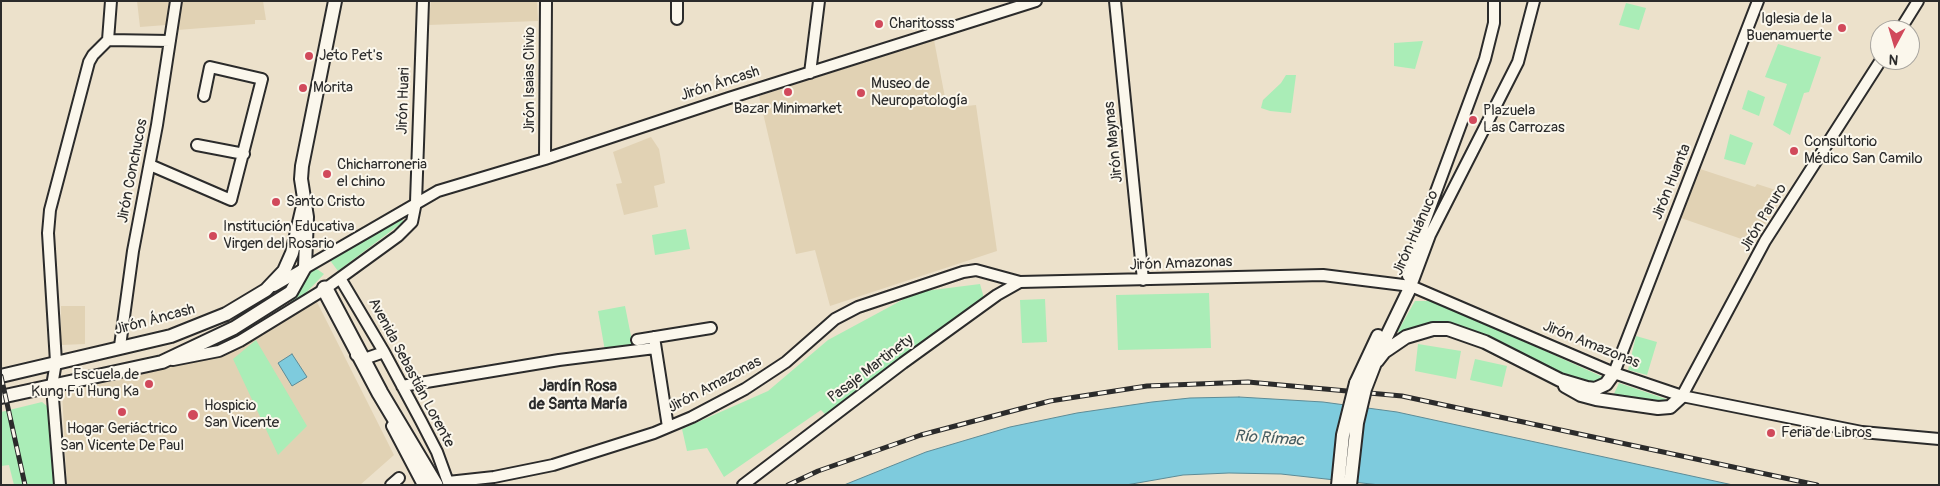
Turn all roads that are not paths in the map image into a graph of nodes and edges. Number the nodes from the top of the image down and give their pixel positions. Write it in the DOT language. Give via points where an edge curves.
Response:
graph roads {
  1 [pos="111,1"];
  2 [pos="176,1"];
  3 [pos="335,1"];
  4 [pos="423,1"];
  5 [pos="546,1"];
  6 [pos="677,1"];
  7 [pos="819,1"];
  8 [pos="1036,1"];
  9 [pos="1115,1"];
  10 [pos="1494,1"];
  11 [pos="1534,1"];
  12 [pos="1758,1"];
  13 [pos="1918,1"];
  14 [pos="677,20"];
  15 [pos="1906,20"];
  16 [pos="108,40"];
  17 [pos="170,41"];
  18 [pos="1874,70"];
  19 [pos="810,73"];
  20 [pos="204,96"];
  21 [pos="197,145"];
  22 [pos="244,154"];
  23 [pos="545,160"];
  24 [pos="150,165"];
  25 [pos="305,195"];
  26 [pos="416,202"];
  27 [pos="305,267"];
  28 [pos="340,278"];
  29 [pos="1143,280"];
  30 [pos="1020,282"];
  31 [pos="1407,285"];
  32 [pos="266,290"];
  33 [pos="323,291"];
  34 [pos="711,328"];
  35 [pos="654,337"];
  36 [pos="637,340"];
  37 [pos="120,346"];
  38 [pos="655,348"];
  39 [pos="384,352"];
  40 [pos="357,355"];
  41 [pos="1377,361"];
  42 [pos="56,362"];
  43 [pos="162,362"];
  44 [pos="1614,373"];
  45 [pos="1,376"];
  46 [pos="1560,380"];
  47 [pos="52,386"];
  48 [pos="402,386"];
  49 [pos="1360,386"];
  50 [pos="1682,396"];
  51 [pos="1,397"];
  52 [pos="668,427"];
  53 [pos="1939,439"];
  54 [pos="444,484"];
  55 [pos="60,485"];
  56 [pos="423,485"];
  57 [pos="743,485"];
  58 [pos="1338,485"];
  59 [pos="1350,485"];
  1 -- 16 [label="street"];
  2 -- 17 [label="street, Jirón Conchucos"];
  3 -- 25 [label="main road" via="302,166"];
  4 -- 26 [label="street, Jirón Huari"];
  5 -- 23 [label="street, Jirón Isaias Clivio"];
  6 -- 14 [label="street"];
  7 -- 19 [label="street"];
  8 -- 19 [label="street, Jirón Áncash"];
  9 -- 29 [label="street, Jirón Maynas"];
  10 -- 31 [label="street, Jirón Huánuco" via="1494,24 1486,59 1417,243"];
  11 -- 31 [label="street, Jirón Huánuco" via="1518,62"];
  12 -- 44 [label="street, Jirón Huanta"];
  13 -- 15 [label="street"];
  16 -- 17 [label="street"];
  16 -- 42 [label="street" via="89,62 50,210 48,252"];
  17 -- 24 [label="street, Jirón Conchucos"];
  18 -- 50 [label="street, Jirón Paruro" via="1765,241"];
  19 -- 23 [label="street, Jirón Áncash"];
  20 -- 22 [label="street" via="210,67 262,80"];
  21 -- 22 [label="street"];
  22 -- 24 [label="street" via="230,200"];
  23 -- 26 [label="street, Jirón Áncash" via="442,190"];
  24 -- 37 [label="street, Jirón Conchucos" via="133,251"];
  25 -- 27 [label="main road" via="308,234"];
  25 -- 32 [label="main road" via="288,262"];
  26 -- 27 [label="street, Jirón Áncash"];
  26 -- 28 [label="street" via="412,222 406,229"];
  27 -- 32 [label="street, Jirón Áncash"];
  27 -- 43 [label="main road" via="296,286 285,298 234,328"];
  28 -- 33 [label="street"];
  28 -- 39 [label="street, Avenida Sebastián Lorente"];
  29 -- 30 [label="street, Jirón Amazonas"];
  29 -- 31 [label="street, Jirón Amazonas" via="1323,275"];
  30 -- 52 [label="street, Jirón Amazonas" via="976,270 963,272 858,307 834,319 786,362 745,389"];
  30 -- 57 [label="street, Pasaje Martinety" via="996,295 903,363"];
  31 -- 41 [label="main road, Jirón Huánuco"];
  31 -- 44 [label="street, Jirón Amazonas"];
  31 -- 49 [label="main road, Jirón Huánuco"];
  32 -- 37 [label="main road, Jirón Áncash" via="196,328"];
  33 -- 40 [label="highway"];
  33 -- 43 [label="street" via="219,351"];
  34 -- 35 [label="street"];
  35 -- 36 [label="street"];
  35 -- 38 [label="street"];
  37 -- 42 [label="main road, Jirón Áncash"];
  38 -- 48 [label="street"];
  38 -- 52 [label="street"];
  39 -- 40 [label="street" via="373,358"];
  39 -- 48 [label="street, Avenida Sebastián Lorente"];
  40 -- 54 [label="highway" via="407,436"];
  40 -- 56 [label="street"];
  41 -- 46 [label="main road" via="1406,337 1433,329 1448,330 1485,342"];
  41 -- 49 [label="main road, Jirón Huánuco"];
  42 -- 45 [label="main road, Jirón Áncash"];
  42 -- 47 [label="street"];
  43 -- 47 [label="main road"];
  44 -- 46 [label="main road" via="1606,384 1594,389"];
  44 -- 50 [label="street, Jirón Amazonas"];
  46 -- 50 [label="main road" via="1565,387 1581,395 1658,408 1670,407"];
  47 -- 51 [label="main road"];
  47 -- 55 [label="street"];
  48 -- 54 [label="street, Avenida Sebastián Lorente" via="437,452"];
  49 -- 58 [label="main road, Jirón Huánuco, bridge" via="1343,435"];
  49 -- 59 [label="main road, Jirón Huánuco, bridge"];
  50 -- 53 [label="street, Jirón Amazonas" via="1862,432"];
  52 -- 54 [label="street, Jirón Amazonas" via="553,465"];
}
